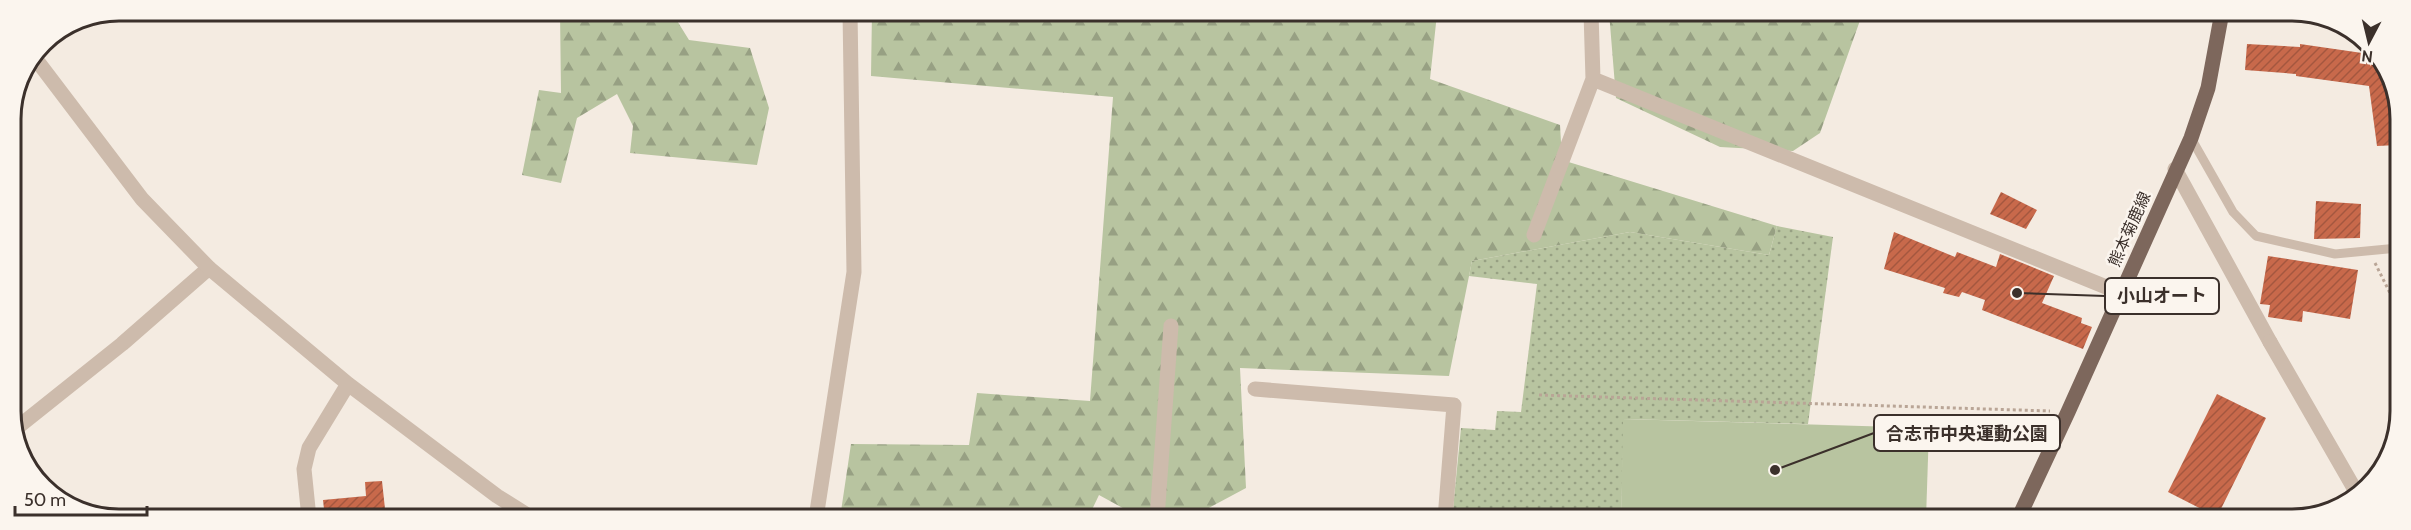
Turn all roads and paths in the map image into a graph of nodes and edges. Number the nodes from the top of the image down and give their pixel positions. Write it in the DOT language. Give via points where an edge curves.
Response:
graph roads {
  1 [pos="850,21"];
  2 [pos="1591,21"];
  3 [pos="2220,21"];
  4 [pos="39,63"];
  5 [pos="1593,79"];
  6 [pos="2191,138"];
  7 [pos="2175,169"];
  8 [pos="1534,234"];
  9 [pos="2390,249"];
  10 [pos="2369,251"];
  11 [pos="209,268"];
  12 [pos="2121,293"];
  13 [pos="2390,293"];
  14 [pos="1171,326"];
  15 [pos="348,384"];
  16 [pos="1255,389"];
  17 [pos="1539,395"];
  18 [pos="2068,412"];
  19 [pos="22,424"];
  20 [pos="2354,488"];
  21 [pos="308,509"];
  22 [pos="518,509"];
  23 [pos="817,509"];
  24 [pos="1158,509"];
  25 [pos="1446,509"];
  26 [pos="2023,509"];
  1 -- 23 [label="street" via="854,272"];
  2 -- 5 [label="street"];
  3 -- 6 [label="main road, 熊本菊鹿線" via="2208,88"];
  4 -- 11 [label="street" via="142,199"];
  5 -- 8 [label="street"];
  5 -- 12 [label="street"];
  6 -- 7 [label="main road, 熊本菊鹿線"];
  6 -- 10 [label="lane" via="2233,212 2256,236 2335,254"];
  7 -- 12 [label="main road, 熊本菊鹿線"];
  7 -- 20 [label="street"];
  9 -- 10 [label="lane"];
  10 -- 13 [label="path"];
  11 -- 15 [label="street"];
  11 -- 19 [label="street"];
  12 -- 18 [label="main road, 熊本菊鹿線"];
  14 -- 24 [label="street"];
  15 -- 21 [label="street" via="309,448 304,469"];
  15 -- 22 [label="street"];
  16 -- 25 [label="street" via="1454,405"];
  17 -- 18 [label="path"];
  18 -- 26 [label="main road, 熊本菊鹿線"];
}
